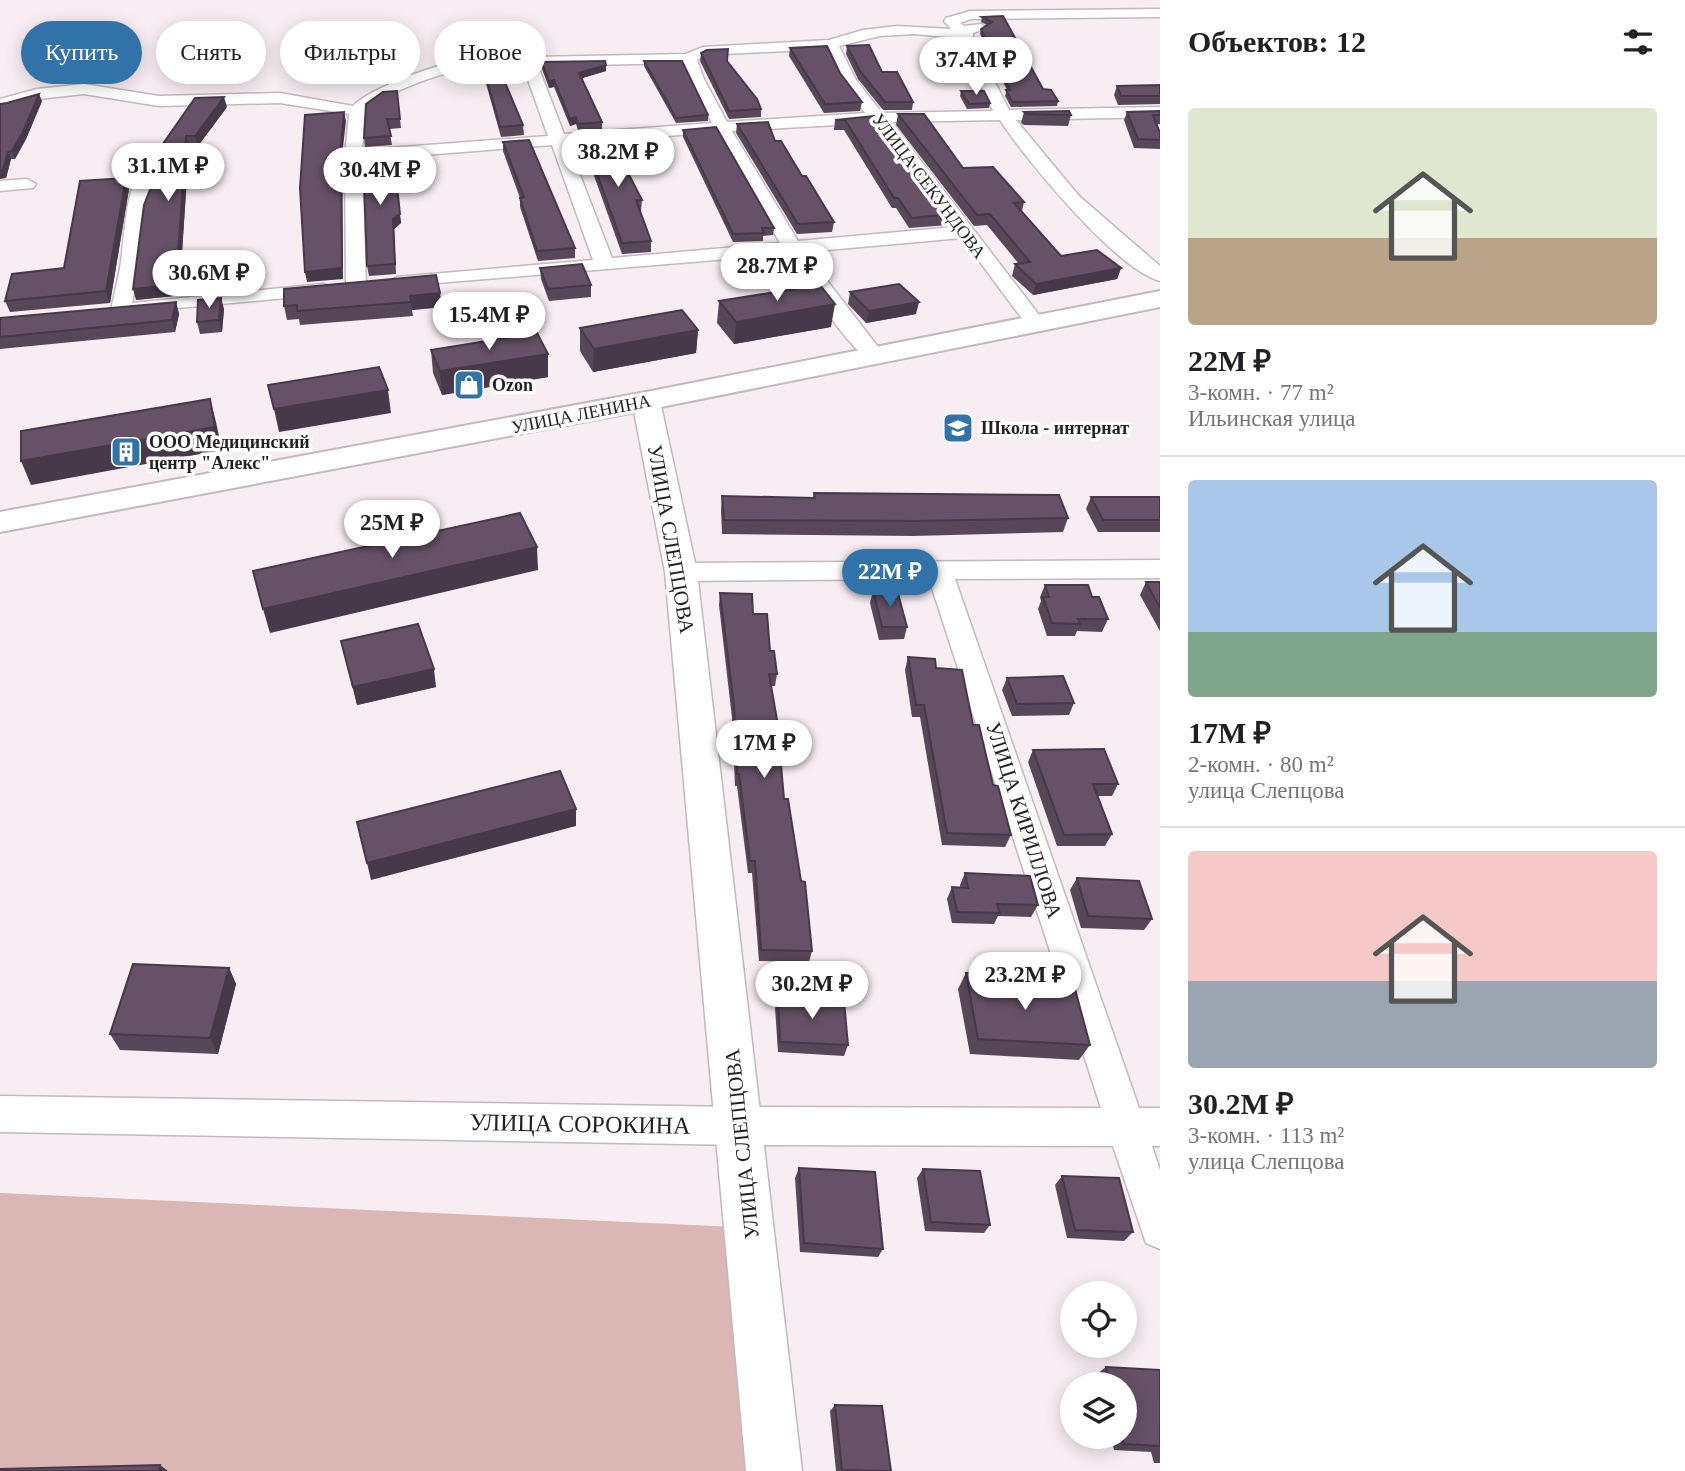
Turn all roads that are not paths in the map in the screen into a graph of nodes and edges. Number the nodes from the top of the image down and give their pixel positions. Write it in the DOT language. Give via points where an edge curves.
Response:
graph roads {
  1 [pos="1160,13"];
  2 [pos="1132,30"];
  3 [pos="965,35"];
  4 [pos="831,44"];
  5 [pos="689,58"];
  6 [pos="546,60"];
  7 [pos="434,74"];
  8 [pos="537,84"];
  9 [pos="0,104"];
  10 [pos="357,111"];
  11 [pos="1160,113"];
  12 [pos="1004,114"];
  13 [pos="877,118"];
  14 [pos="722,126"];
  15 [pos="556,139"];
  16 [pos="353,156"];
  17 [pos="154,166"];
  18 [pos="27,184"];
  19 [pos="0,186"];
  20 [pos="964,232"];
  21 [pos="790,248"];
  22 [pos="1151,261"];
  23 [pos="606,265"];
  24 [pos="1160,275"];
  25 [pos="356,286"];
  26 [pos="1160,299"];
  27 [pos="1035,324"];
  28 [pos="874,356"];
  29 [pos="646,401"];
  30 [pos="0,522"];
  31 [pos="1160,569"];
  32 [pos="681,572"];
  33 [pos="940,572"];
  34 [pos="0,1114"];
  35 [pos="740,1126"];
  36 [pos="1142,1127"];
  37 [pos="1160,1228"];
  38 [pos="774,1471"];
  1 -- 3 [label="street" via="970,15 951,21"];
  2 -- 3 [label="street" via="976,28 966,30"];
  3 -- 4 [label="street" via="925,29 851,35"];
  3 -- 12 [label="street"];
  4 -- 5 [label="street" via="703,51"];
  4 -- 13 [label="street, УЛИЦА СЕКУНДОВА" via="841,69"];
  5 -- 6 [label="street"];
  5 -- 14 [label="street"];
  7 -- 10 [label="street" via="368,100"];
  8 -- 15 [label="street"];
  9 -- 10 [label="street" via="84,89 159,101 279,98"];
  10 -- 16 [label="street"];
  11 -- 12 [label="street"];
  12 -- 13 [label="street"];
  12 -- 22 [label="street" via="1057,182"];
  13 -- 14 [label="street"];
  13 -- 20 [label="street, УЛИЦА СЕКУНДОВА"];
  14 -- 15 [label="street"];
  14 -- 21 [label="street"];
  15 -- 16 [label="street"];
  15 -- 23 [label="street"];
  16 -- 25 [label="street"];
  17 -- 25 [label="street" via="142,184 132,218 131,260 114,310"];
  18 -- 19 [label="street"];
  20 -- 21 [label="street"];
  20 -- 27 [label="street, УЛИЦА СЕКУНДОВА"];
  21 -- 23 [label="street"];
  21 -- 28 [label="street" via="829,305"];
  22 -- 24 [label="street"];
  23 -- 25 [label="street"];
  26 -- 27 [label="main road, УЛИЦА ЛЕНИНА"];
  27 -- 28 [label="main road, УЛИЦА ЛЕНИНА"];
  28 -- 29 [label="main road, УЛИЦА ЛЕНИНА"];
  29 -- 30 [label="main road, УЛИЦА ЛЕНИНА"];
  29 -- 32 [label="street, УЛИЦА СЛЕПЦОВА"];
  31 -- 33 [label="street"];
  32 -- 33 [label="street"];
  32 -- 35 [label="street, УЛИЦА СЛЕПЦОВА"];
  33 -- 36 [label="street, УЛИЦА КИРИЛЛОВА" via="1013,785"];
  34 -- 35 [label="street, УЛИЦА СОРОКИНА"];
  35 -- 36 [label="street, УЛИЦА СОРОКИНА"];
  35 -- 38 [label="street, УЛИЦА СЛЕПЦОВА"];
  36 -- 37 [label="street, УЛИЦА КИРИЛЛОВА"];
}
